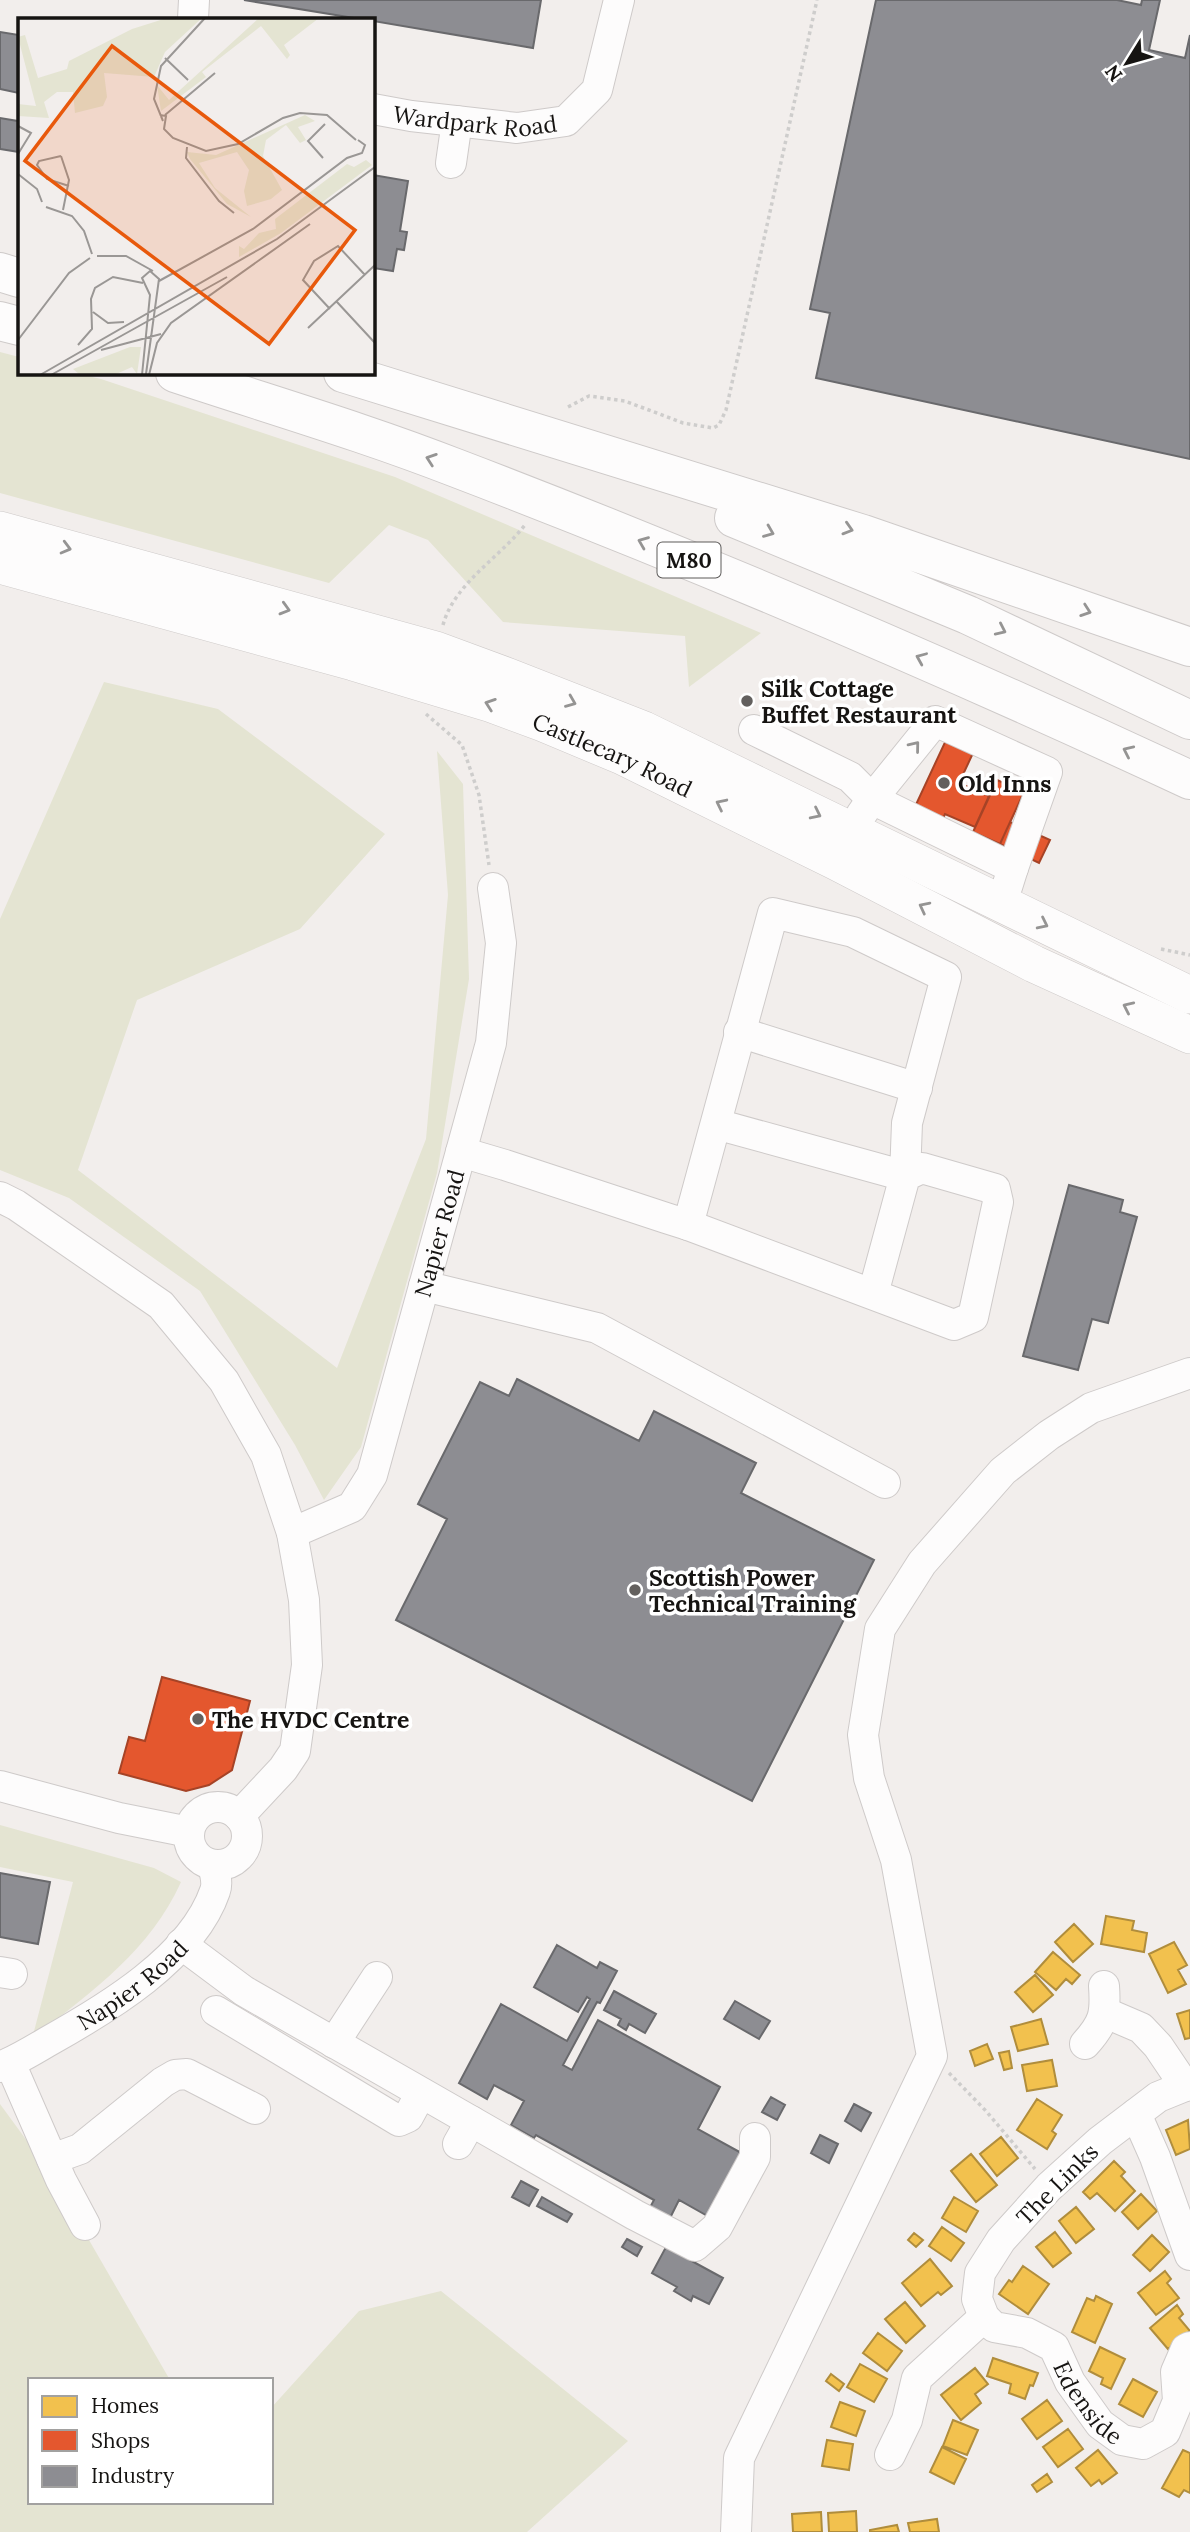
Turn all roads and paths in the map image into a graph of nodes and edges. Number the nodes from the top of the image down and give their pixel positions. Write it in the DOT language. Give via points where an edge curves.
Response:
graph roads {
  1 [pos="194,0"];
  2 [pos="619,0"];
  3 [pos="817,0"];
  4 [pos="194,18"];
  5 [pos="374,109"];
  6 [pos="457,121"];
  7 [pos="451,163"];
  8 [pos="0,272"];
  9 [pos="18,278"];
  10 [pos="0,321"];
  11 [pos="18,327"];
  12 [pos="178,374"];
  13 [pos="346,374"];
  14 [pos="432,400"];
  15 [pos="568,407"];
  16 [pos="525,526"];
  17 [pos="0,530"];
  18 [pos="0,565"];
  19 [pos="1190,647"];
  20 [pos="436,650"];
  21 [pos="420,710"];
  22 [pos="1190,720"];
  23 [pos="754,730"];
  24 [pos="1190,780"];
  25 [pos="872,799"];
  26 [pos="843,846"];
  27 [pos="1013,867"];
  28 [pos="493,888"];
  29 [pos="1000,903"];
  30 [pos="1190,995"];
  31 [pos="739,1032"];
  32 [pos="1190,1035"];
  33 [pos="916,1088"];
  34 [pos="716,1124"];
  35 [pos="461,1152"];
  36 [pos="905,1176"];
  37 [pos="0,1197"];
  38 [pos="688,1225"];
  39 [pos="424,1286"];
  40 [pos="873,1294"];
  41 [pos="1190,1374"];
  42 [pos="885,1483"];
  43 [pos="292,1533"];
  44 [pos="0,1786"];
  45 [pos="239,1816"];
  46 [pos="189,1832"];
  47 [pos="213,1865"];
  48 [pos="181,1944"];
  49 [pos="377,1977"];
  50 [pos="216,2011"];
  51 [pos="334,2043"];
  52 [pos="1084,2044"];
  53 [pos="932,2056"];
  54 [pos="5,2065"];
  55 [pos="1187,2085"];
  56 [pos="421,2093"];
  57 [pos="255,2109"];
  58 [pos="1136,2114"];
  59 [pos="755,2138"];
  60 [pos="52,2158"];
  61 [pos="1049,2187"];
  62 [pos="85,2225"];
  63 [pos="1190,2255"];
  64 [pos="984,2317"];
  65 [pos="1190,2347"];
  66 [pos="890,2455"];
  67 [pos="736,2532"];
  1 -- 4 [label="street"];
  2 -- 6 [label="street, Wardpark Road" via="597,90 566,121 517,128"];
  3 -- 15 [label="path" via="719,425 683,423 625,401 589,396"];
  5 -- 6 [label="street, Wardpark Road"];
  6 -- 7 [label="street"];
  8 -- 9 [label="highway"];
  10 -- 11 [label="highway"];
  24 -- 12 [label="highway, M80, one-way" via="1001,692 739,580 454,467"];
  13 -- 14 [label="highway, M80"];
  14 -- 19 [label="highway, M80, one-way" via="863,534"];
  14 -- 22 [label="highway, M80, one-way" via="968,615"];
  16 -- 20 [label="path" via="464,588 445,617"];
  17 -- 20 [label="main road, Castlecary Road, one-way"];
  26 -- 18 [label="main road, Castlecary Road, one-way" via="489,703"];
  20 -- 26 [label="main road, Castlecary Road, one-way" via="644,730"];
  21 -- 28 [label="path" via="462,745 478,796"];
  23 -- 25 [label="street" via="850,777"];
  25 -- 26 [label="street"];
  25 -- 27 [label="street"];
  25 -- 27 [label="street, one-way" via="935,721 1047,772"];
  26 -- 29 [label="main road, Castlecary Road"];
  32 -- 26 [label="main road, Castlecary Road, one-way" via="1034,964"];
  27 -- 29 [label="street"];
  28 -- 35 [label="street, Napier Road" via="500,943 491,1043"];
  29 -- 30 [label="main road, Castlecary Road, one-way"];
  31 -- 33 [label="street"];
  31 -- 33 [label="street" via="773,913 853,932 946,977"];
  31 -- 34 [label="street"];
  33 -- 36 [label="street" via="907,1123"];
  34 -- 36 [label="street"];
  34 -- 38 [label="street"];
  35 -- 38 [label="street"];
  35 -- 39 [label="street, Napier Road"];
  36 -- 40 [label="street"];
  36 -- 40 [label="street" via="922,1168 995,1189 998,1202 973,1317 954,1325"];
  37 -- 43 [label="street" via="161,1305 224,1381 266,1455"];
  38 -- 40 [label="street"];
  39 -- 42 [label="street" via="597,1328"];
  39 -- 43 [label="street, Napier Road" via="372,1475 352,1507"];
  41 -- 53 [label="street" via="1091,1408 1003,1471 922,1563 880,1629 863,1735 869,1778 896,1860"];
  43 -- 45 [label="street" via="304,1600 307,1665 295,1751"];
  44 -- 46 [label="street"];
  45 -- 46 [label="street" via="214,1808 197,1816"];
  45 -- 47 [label="street" via="246,1832 243,1850 231,1862"];
  46 -- 47 [label="street" via="197,1856"];
  47 -- 48 [label="street, Napier Road" via="216,1888"];
  48 -- 51 [label="street" via="244,1991"];
  48 -- 54 [label="street, Napier Road" via="140,1982 89,2019"];
  49 -- 51 [label="street"];
  50 -- 56 [label="street" via="399,2121 408,2117"];
  51 -- 56 [label="street"];
  52 -- 55 [label="street, The Links" via="1096,2032 1105,1999 1158,2046"];
  53 -- 61 [label="path" via="986,2111"];
  53 -- 67 [label="street" via="739,2458"];
  54 -- 60 [label="street"];
  55 -- 58 [label="street, The Links" via="1158,2097"];
  56 -- 59 [label="street" via="464,2132 695,2246 717,2227 755,2157"];
  57 -- 60 [label="street" via="187,2074 175,2075 80,2148"];
  58 -- 61 [label="street, The Links"];
  58 -- 63 [label="street"];
  60 -- 62 [label="street"];
  61 -- 64 [label="street, The Links" via="1001,2240 981,2273 977,2299"];
  64 -- 65 [label="street, Edenside" via="994,2327 1027,2333 1054,2347 1070,2382 1100,2424 1122,2440 1143,2444 1165,2432 1178,2401 1176,2372"];
  64 -- 66 [label="street" via="916,2378 907,2420"];
}
